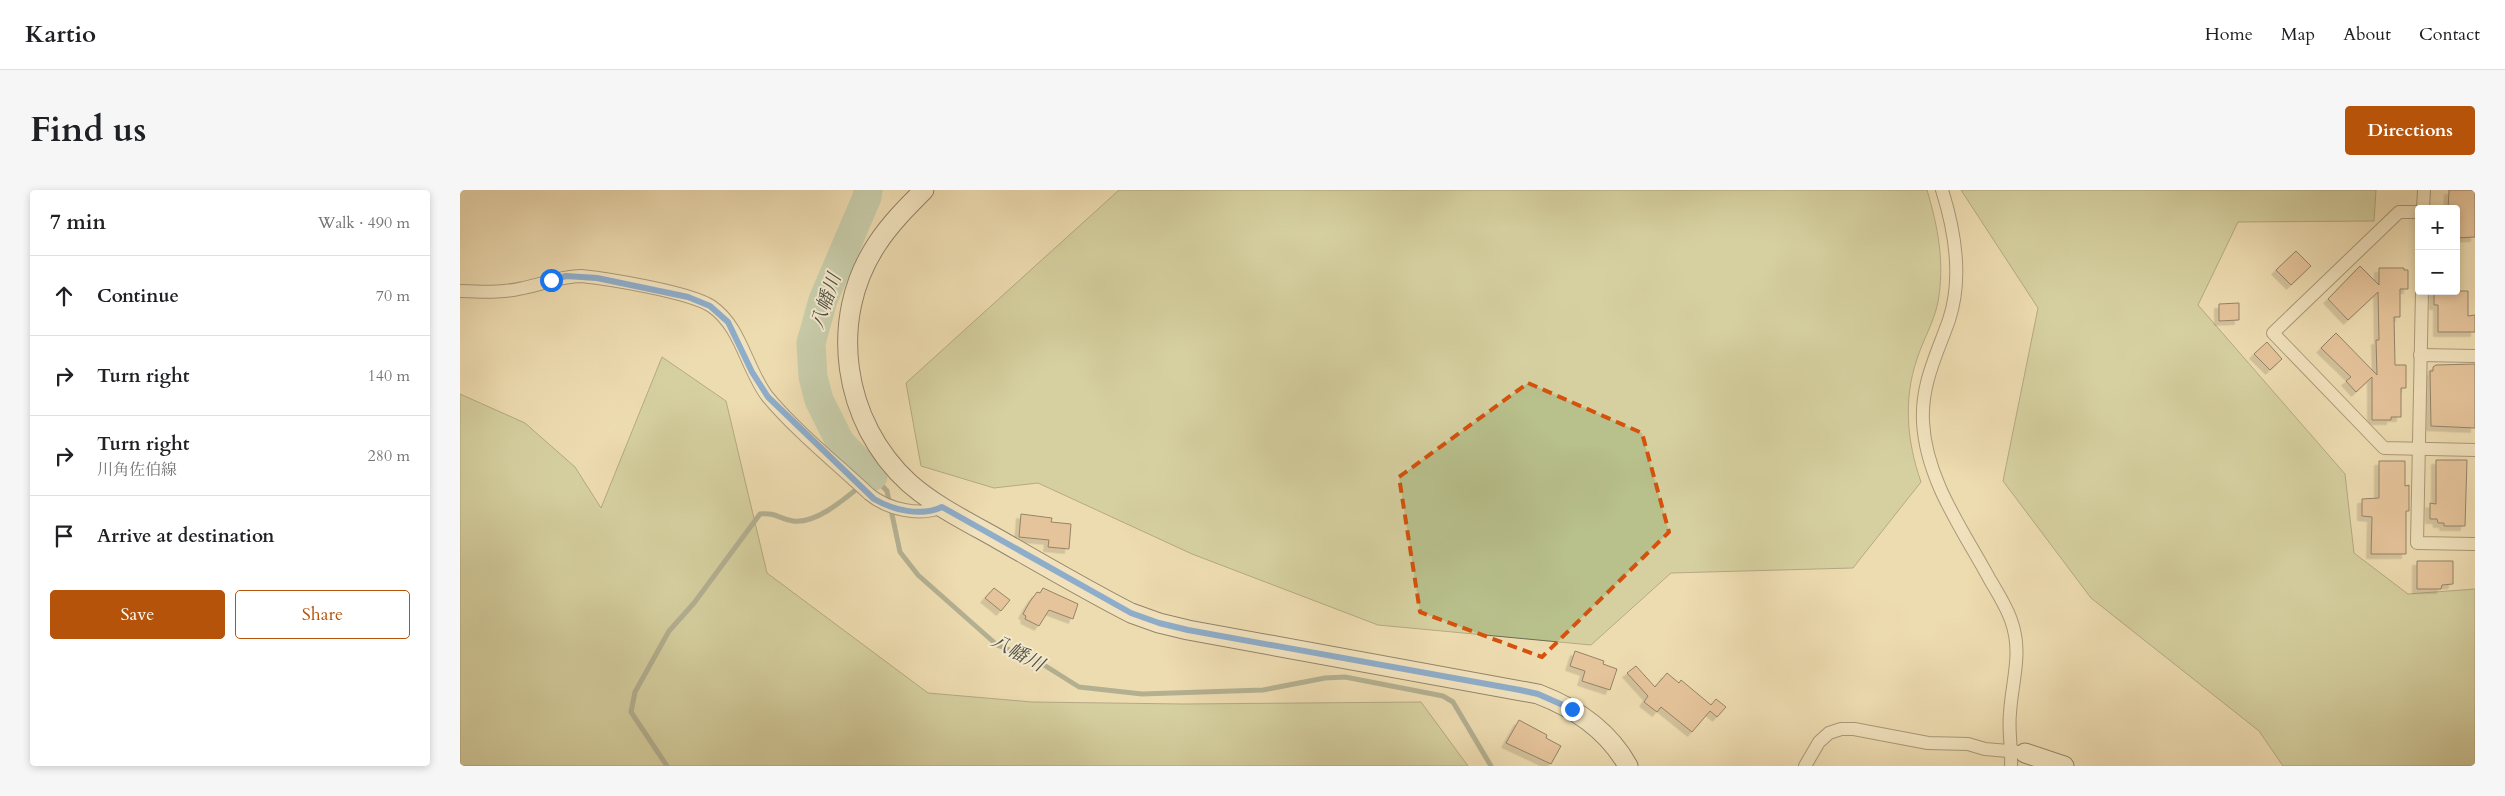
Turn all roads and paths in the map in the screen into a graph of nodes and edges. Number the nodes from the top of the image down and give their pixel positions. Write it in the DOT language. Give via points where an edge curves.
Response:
graph roads {
  1 [pos="1942,190"];
  2 [pos="2424,190"];
  3 [pos="919,192"];
  4 [pos="2423,205"];
  5 [pos="2415,212"];
  6 [pos="460,291"];
  7 [pos="2422,295"];
  8 [pos="2420,355"];
  9 [pos="2475,356"];
  10 [pos="2418,449"];
  11 [pos="2475,450"];
  12 [pos="942,507"];
  13 [pos="2475,544"];
  14 [pos="2018,752"];
  15 [pos="1628,766"];
  16 [pos="1804,766"];
  17 [pos="2011,766"];
  18 [pos="2064,766"];
  1 -- 14 [label="street" via="1955,242 1954,289 1949,319 1931,364 1923,402 1925,440 1935,476 2004,605 2015,635 2018,666 2009,722"];
  2 -- 4 [label="street"];
  3 -- 12 [label="main road" via="887,229 862,272 852,300 848,360 856,400 882,453 909,483"];
  5 -- 10 [label="street" via="2399,212 2273,333 2384,448"];
  6 -- 12 [label="street" via="523,288 566,276 581,276 700,300 728,322 768,397 874,499 921,512"];
  7 -- 8 [label="street"];
  8 -- 9 [label="street"];
  8 -- 10 [label="street"];
  10 -- 11 [label="street"];
  10 -- 13 [label="street" via="2417,544"];
  12 -- 15 [label="main road" via="1104,600 1159,623 1520,690 1555,700 1601,731"];
  14 -- 16 [label="street" via="1968,744 1928,743 1841,729 1829,733 1819,742"];
  14 -- 17 [label="street"];
  14 -- 18 [label="main road"];
}
